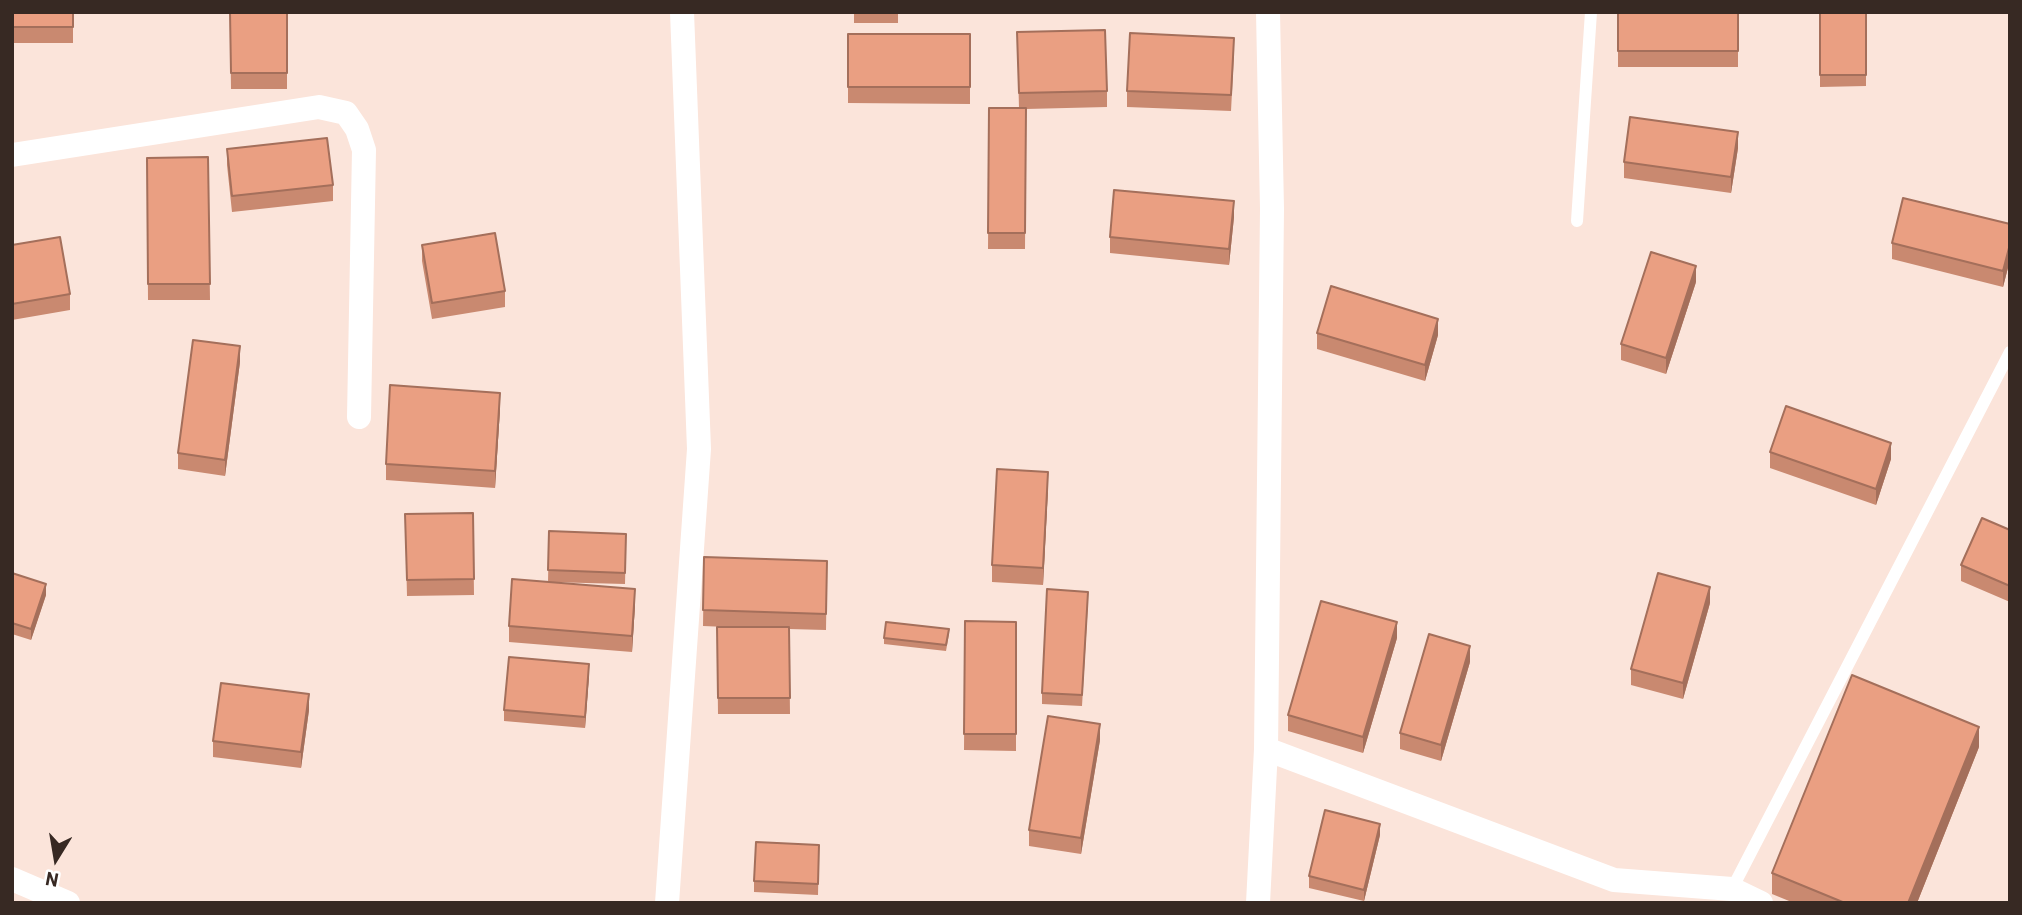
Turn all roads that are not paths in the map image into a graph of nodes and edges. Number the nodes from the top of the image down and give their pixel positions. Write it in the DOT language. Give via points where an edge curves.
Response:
graph roads {
  1 [pos="682,12"];
  2 [pos="1268,12"];
  3 [pos="1591,12"];
  4 [pos="12,155"];
  5 [pos="1577,221"];
  6 [pos="2010,352"];
  7 [pos="359,416"];
  8 [pos="1266,749"];
  9 [pos="12,879"];
  10 [pos="1732,889"];
  11 [pos="1611,892"];
  12 [pos="68,903"];
  13 [pos="667,903"];
  14 [pos="1258,903"];
  15 [pos="1761,903"];
  1 -- 13 [label="street" via="699,449"];
  2 -- 8 [label="street" via="1272,209"];
  3 -- 5 [label="lane"];
  4 -- 7 [label="street" via="319,107 346,113 364,150"];
  6 -- 10 [label="lane"];
  8 -- 11 [label="street"];
  8 -- 14 [label="street"];
  9 -- 12 [label="street"];
  10 -- 11 [label="street"];
  10 -- 15 [label="street"];
}
